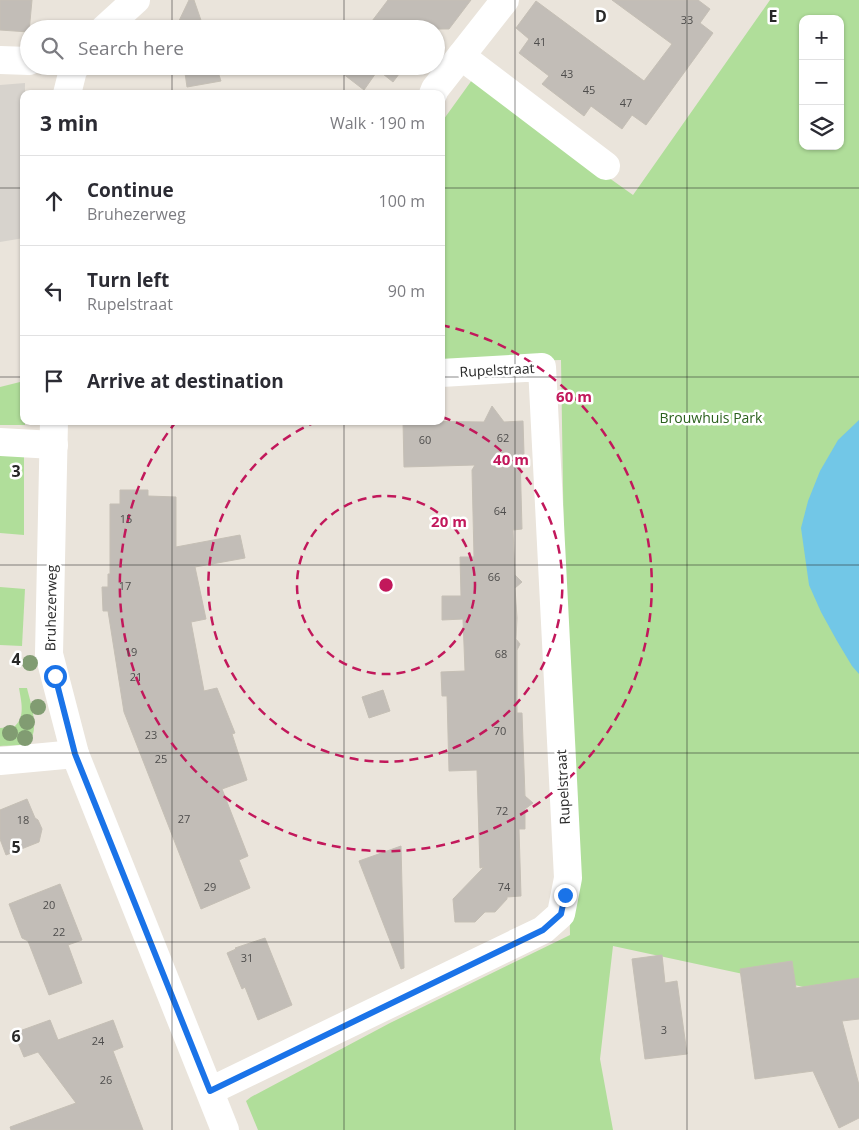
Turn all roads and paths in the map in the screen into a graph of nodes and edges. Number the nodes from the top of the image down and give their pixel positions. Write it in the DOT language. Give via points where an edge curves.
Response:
graph roads {
  1 [pos="136,0"];
  2 [pos="505,0"];
  3 [pos="114,20"];
  4 [pos="461,56"];
  5 [pos="0,60"];
  6 [pos="20,61"];
  7 [pos="435,90"];
  8 [pos="606,166"];
  9 [pos="445,373"];
  10 [pos="54,433"];
  11 [pos="0,442"];
  12 [pos="75,754"];
  13 [pos="0,761"];
  14 [pos="210,1091"];
  15 [pos="226,1130"];
  1 -- 3 [label="street"];
  2 -- 4 [label="street"];
  4 -- 7 [label="street"];
  4 -- 8 [label="street"];
  5 -- 6 [label="street"];
  9 -- 14 [label="street, Rupelstraat" via="542,367 568,878 561,914 543,930"];
  10 -- 11 [label="street, Bruhezerweg"];
  10 -- 12 [label="street, Bruhezerweg" via="49,654"];
  12 -- 13 [label="street"];
  12 -- 14 [label="street, Bruhezerweg"];
  14 -- 15 [label="street, Bruhezerweg"];
}
